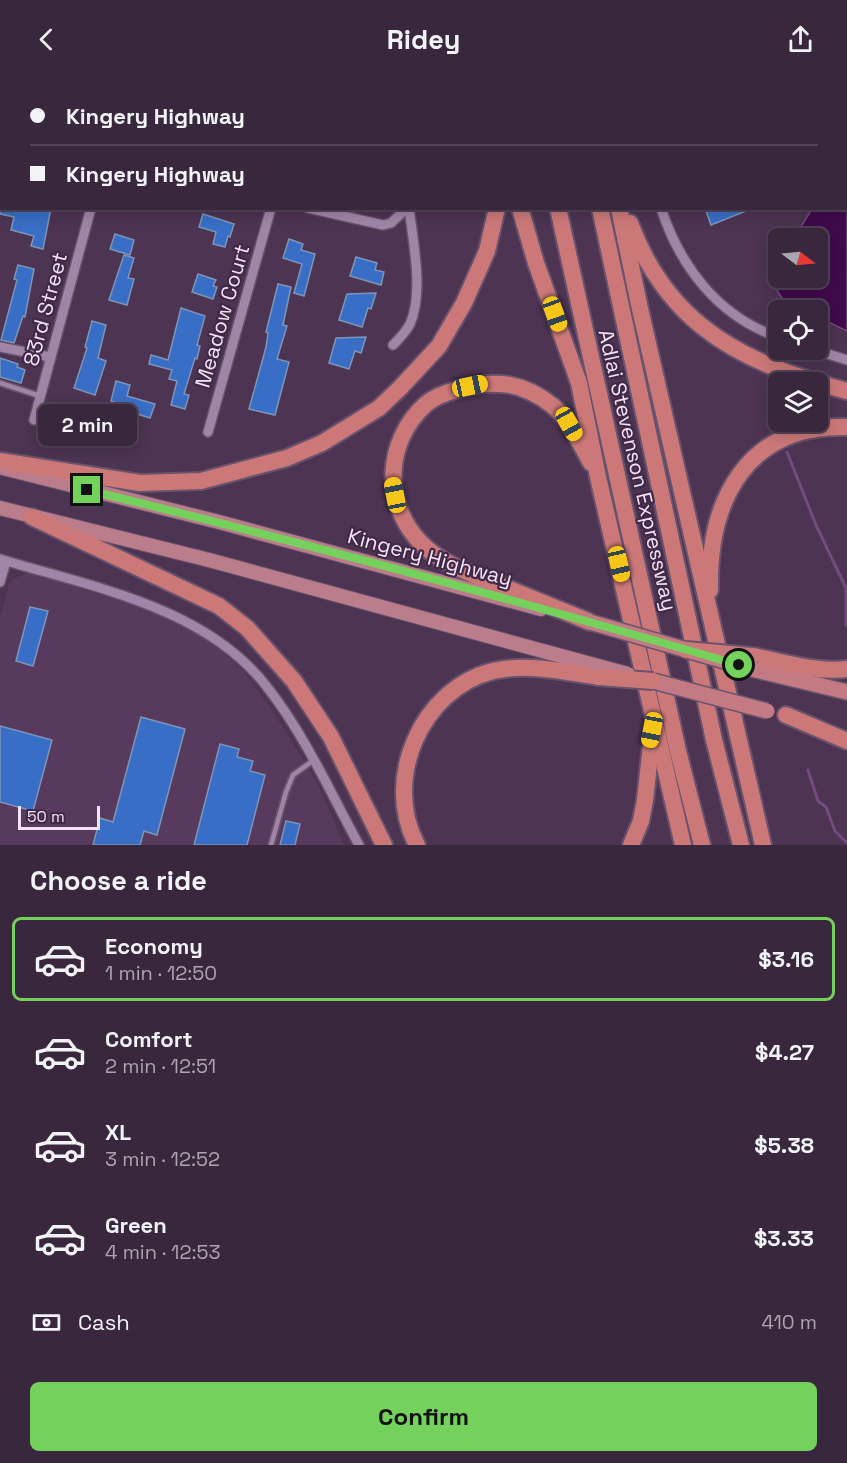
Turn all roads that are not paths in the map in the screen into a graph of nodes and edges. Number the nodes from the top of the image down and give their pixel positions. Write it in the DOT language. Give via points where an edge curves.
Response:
graph roads {
  1 [pos="90,210"];
  2 [pos="270,210"];
  3 [pos="317,210"];
  4 [pos="406,210"];
  5 [pos="408,210"];
  6 [pos="497,210"];
  7 [pos="521,210"];
  8 [pos="558,210"];
  9 [pos="600,210"];
  10 [pos="619,210"];
  11 [pos="626,210"];
  12 [pos="662,210"];
  13 [pos="768,333"];
  14 [pos="393,345"];
  15 [pos="0,347"];
  16 [pos="828,354"];
  17 [pos="50,357"];
  18 [pos="847,360"];
  19 [pos="785,372"];
  20 [pos="0,383"];
  21 [pos="828,386"];
  22 [pos="847,391"];
  23 [pos="40,396"];
  24 [pos="34,420"];
  25 [pos="847,427"];
  26 [pos="208,432"];
  27 [pos="0,461"];
  28 [pos="0,467"];
  29 [pos="598,477"];
  30 [pos="0,508"];
  31 [pos="32,517"];
  32 [pos="3,560"];
  33 [pos="0,582"];
  34 [pos="711,621"];
  35 [pos="590,622"];
  36 [pos="686,650"];
  37 [pos="754,663"];
  38 [pos="847,669"];
  39 [pos="599,672"];
  40 [pos="653,681"];
  41 [pos="847,692"];
  42 [pos="786,716"];
  43 [pos="655,718"];
  44 [pos="847,731"];
  45 [pos="847,741"];
  46 [pos="314,760"];
  47 [pos="271,845"];
  48 [pos="359,845"];
  49 [pos="384,845"];
  50 [pos="417,845"];
  51 [pos="631,845"];
  52 [pos="683,845"];
  53 [pos="702,845"];
  54 [pos="741,845"];
  55 [pos="764,845"];
  1 -- 17 [label="street, 83rd Street"];
  2 -- 26 [label="street, Meadow Court"];
  3 -- 4 [label="street" via="383,225"];
  5 -- 14 [label="street" via="417,274 414,305 411,322"];
  6 -- 27 [label="highway" via="487,251 439,346 379,408 322,443 287,458 201,481 140,483"];
  7 -- 29 [label="highway" via="579,383"];
  8 -- 53 [label="highway, Adlai Stevenson Expressway"];
  9 -- 54 [label="highway, Adlai Stevenson Expressway" via="714,740"];
  10 -- 34 [label="highway"];
  11 -- 19 [label="highway" via="637,243 659,282 699,325 718,340"];
  12 -- 13 [label="street" via="680,255 695,277 733,315"];
  15 -- 17 [label="street"];
  16 -- 18 [label="street"];
  17 -- 23 [label="street, 83rd Street"];
  20 -- 23 [label="lane"];
  21 -- 22 [label="highway"];
  23 -- 24 [label="street, 83rd Street"];
  25 -- 34 [label="highway" via="813,429 772,443 734,483 713,538"];
  28 -- 35 [label="main road, Kingery Highway"];
  29 -- 35 [label="highway" via="569,424 554,407 523,388 485,383 447,392 427,403 405,431 392,477 399,511 428,549 486,580"];
  29 -- 43 [label="highway"];
  30 -- 31 [label="main road"];
  31 -- 39 [label="main road" via="209,560"];
  31 -- 49 [label="highway" via="219,606 247,628 294,681 331,737"];
  32 -- 33 [label="street"];
  32 -- 46 [label="street" via="149,604 216,638 267,686"];
  34 -- 55 [label="highway"];
  35 -- 36 [label="highway, Kingery Highway, bridge"];
  36 -- 37 [label="highway, bridge"];
  37 -- 38 [label="highway"];
  37 -- 41 [label="highway"];
  39 -- 40 [label="highway, bridge"];
  39 -- 50 [label="highway" via="525,667 495,670 464,683 438,703 411,748 405,774 403,798"];
  40 -- 42 [label="highway, bridge"];
  42 -- 44 [label="highway"];
  42 -- 45 [label="highway"];
  43 -- 51 [label="highway" via="641,821"];
  43 -- 52 [label="highway"];
  46 -- 47 [label="lane" via="293,775"];
  46 -- 48 [label="street"];
}
